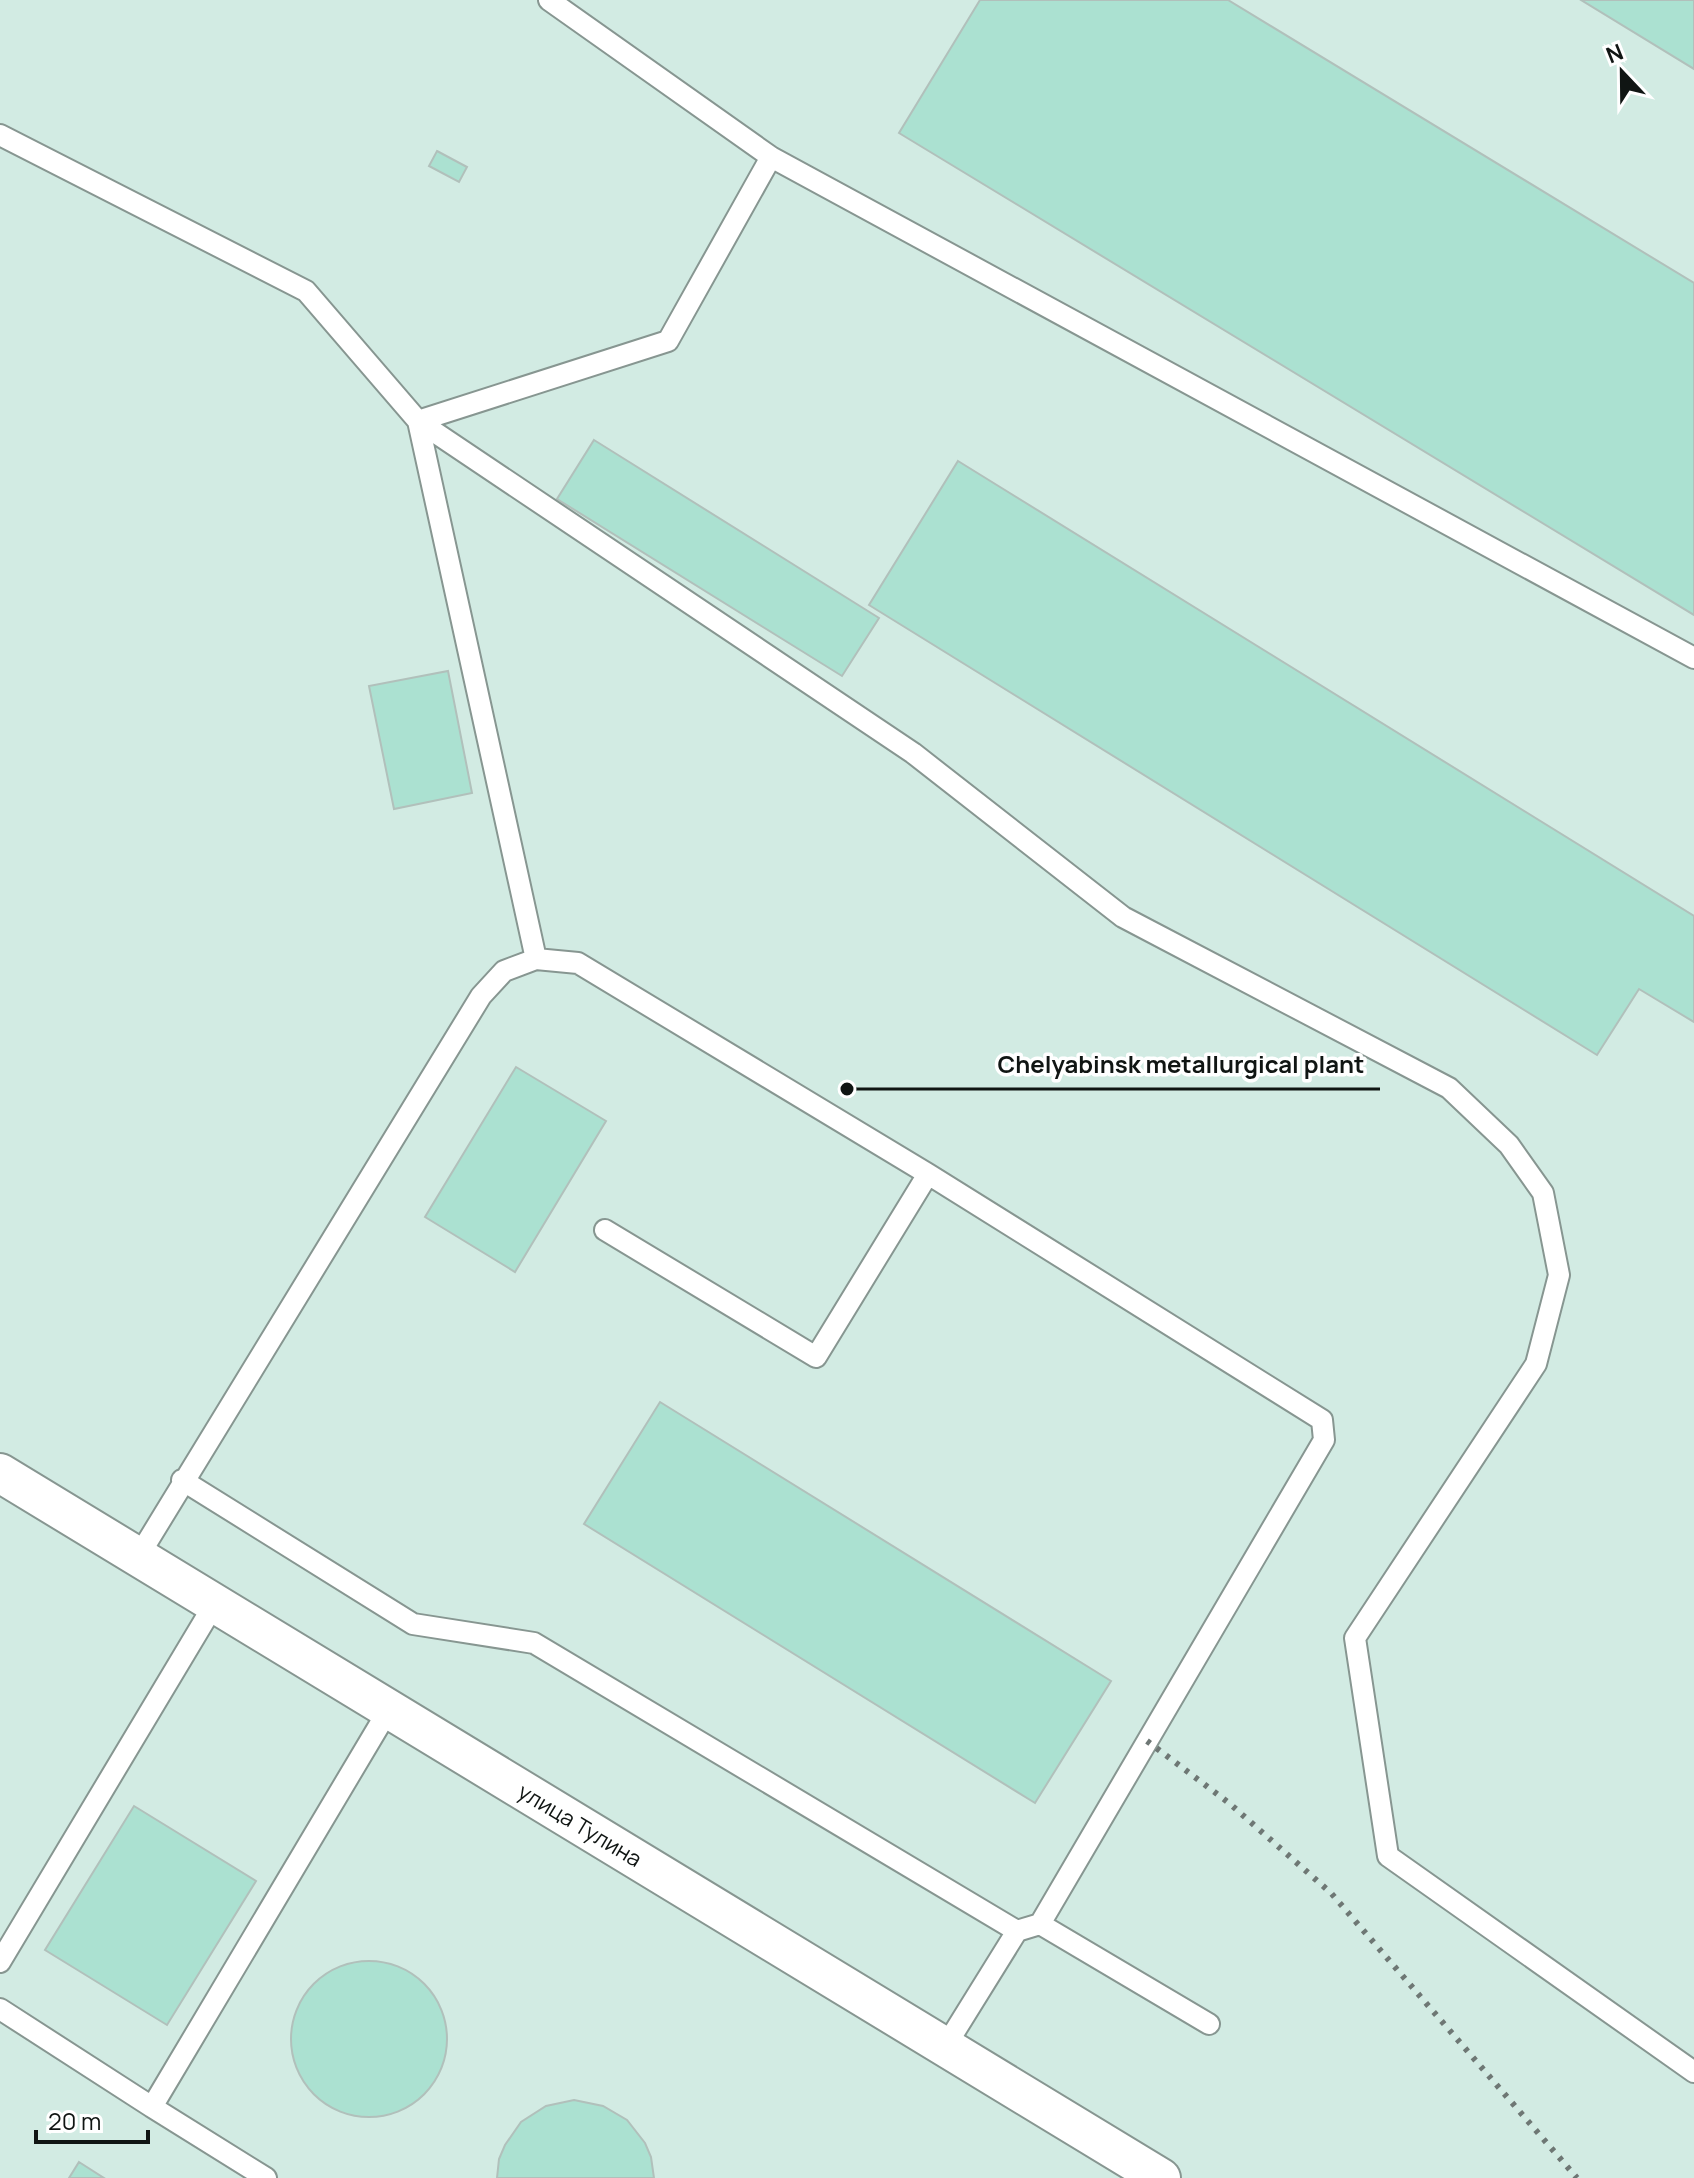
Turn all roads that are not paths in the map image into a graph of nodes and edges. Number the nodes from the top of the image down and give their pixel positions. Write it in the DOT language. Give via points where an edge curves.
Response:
graph roads {
  1 [pos="549,0"];
  2 [pos="0,135"];
  3 [pos="771,157"];
  4 [pos="418,421"];
  5 [pos="1694,658"];
  6 [pos="536,959"];
  7 [pos="928,1174"];
  8 [pos="605,1230"];
  9 [pos="0,1473"];
  10 [pos="182,1480"];
  11 [pos="138,1557"];
  12 [pos="215,1603"];
  13 [pos="389,1709"];
  14 [pos="1040,1924"];
  15 [pos="1017,1931"];
  16 [pos="0,1962"];
  17 [pos="0,2009"];
  18 [pos="1209,2024"];
  19 [pos="945,2047"];
  20 [pos="1694,2072"];
  21 [pos="152,2107"];
  22 [pos="266,2178"];
  23 [pos="1161,2178"];
  1 -- 3 [label="lane"];
  2 -- 4 [label="lane" via="306,291"];
  3 -- 4 [label="lane" via="668,341"];
  3 -- 5 [label="lane"];
  4 -- 6 [label="lane"];
  4 -- 20 [label="lane" via="913,753 1123,917 1449,1088 1509,1145 1543,1193 1559,1275 1536,1364 1355,1638 1388,1856"];
  6 -- 7 [label="lane" via="578,963"];
  6 -- 10 [label="lane" via="504,971 481,996"];
  7 -- 8 [label="lane" via="816,1357"];
  7 -- 14 [label="lane" via="1322,1420 1324,1440"];
  9 -- 11 [label="street, улица Тулина"];
  10 -- 11 [label="lane"];
  10 -- 15 [label="lane" via="413,1624 534,1643"];
  11 -- 12 [label="street, улица Тулина"];
  12 -- 13 [label="street, улица Тулина"];
  12 -- 16 [label="lane"];
  13 -- 19 [label="street, улица Тулина"];
  13 -- 21 [label="lane"];
  14 -- 15 [label="lane"];
  14 -- 18 [label="lane"];
  15 -- 19 [label="lane"];
  17 -- 21 [label="lane"];
  19 -- 23 [label="street, улица Тулина"];
  21 -- 22 [label="lane"];
}
